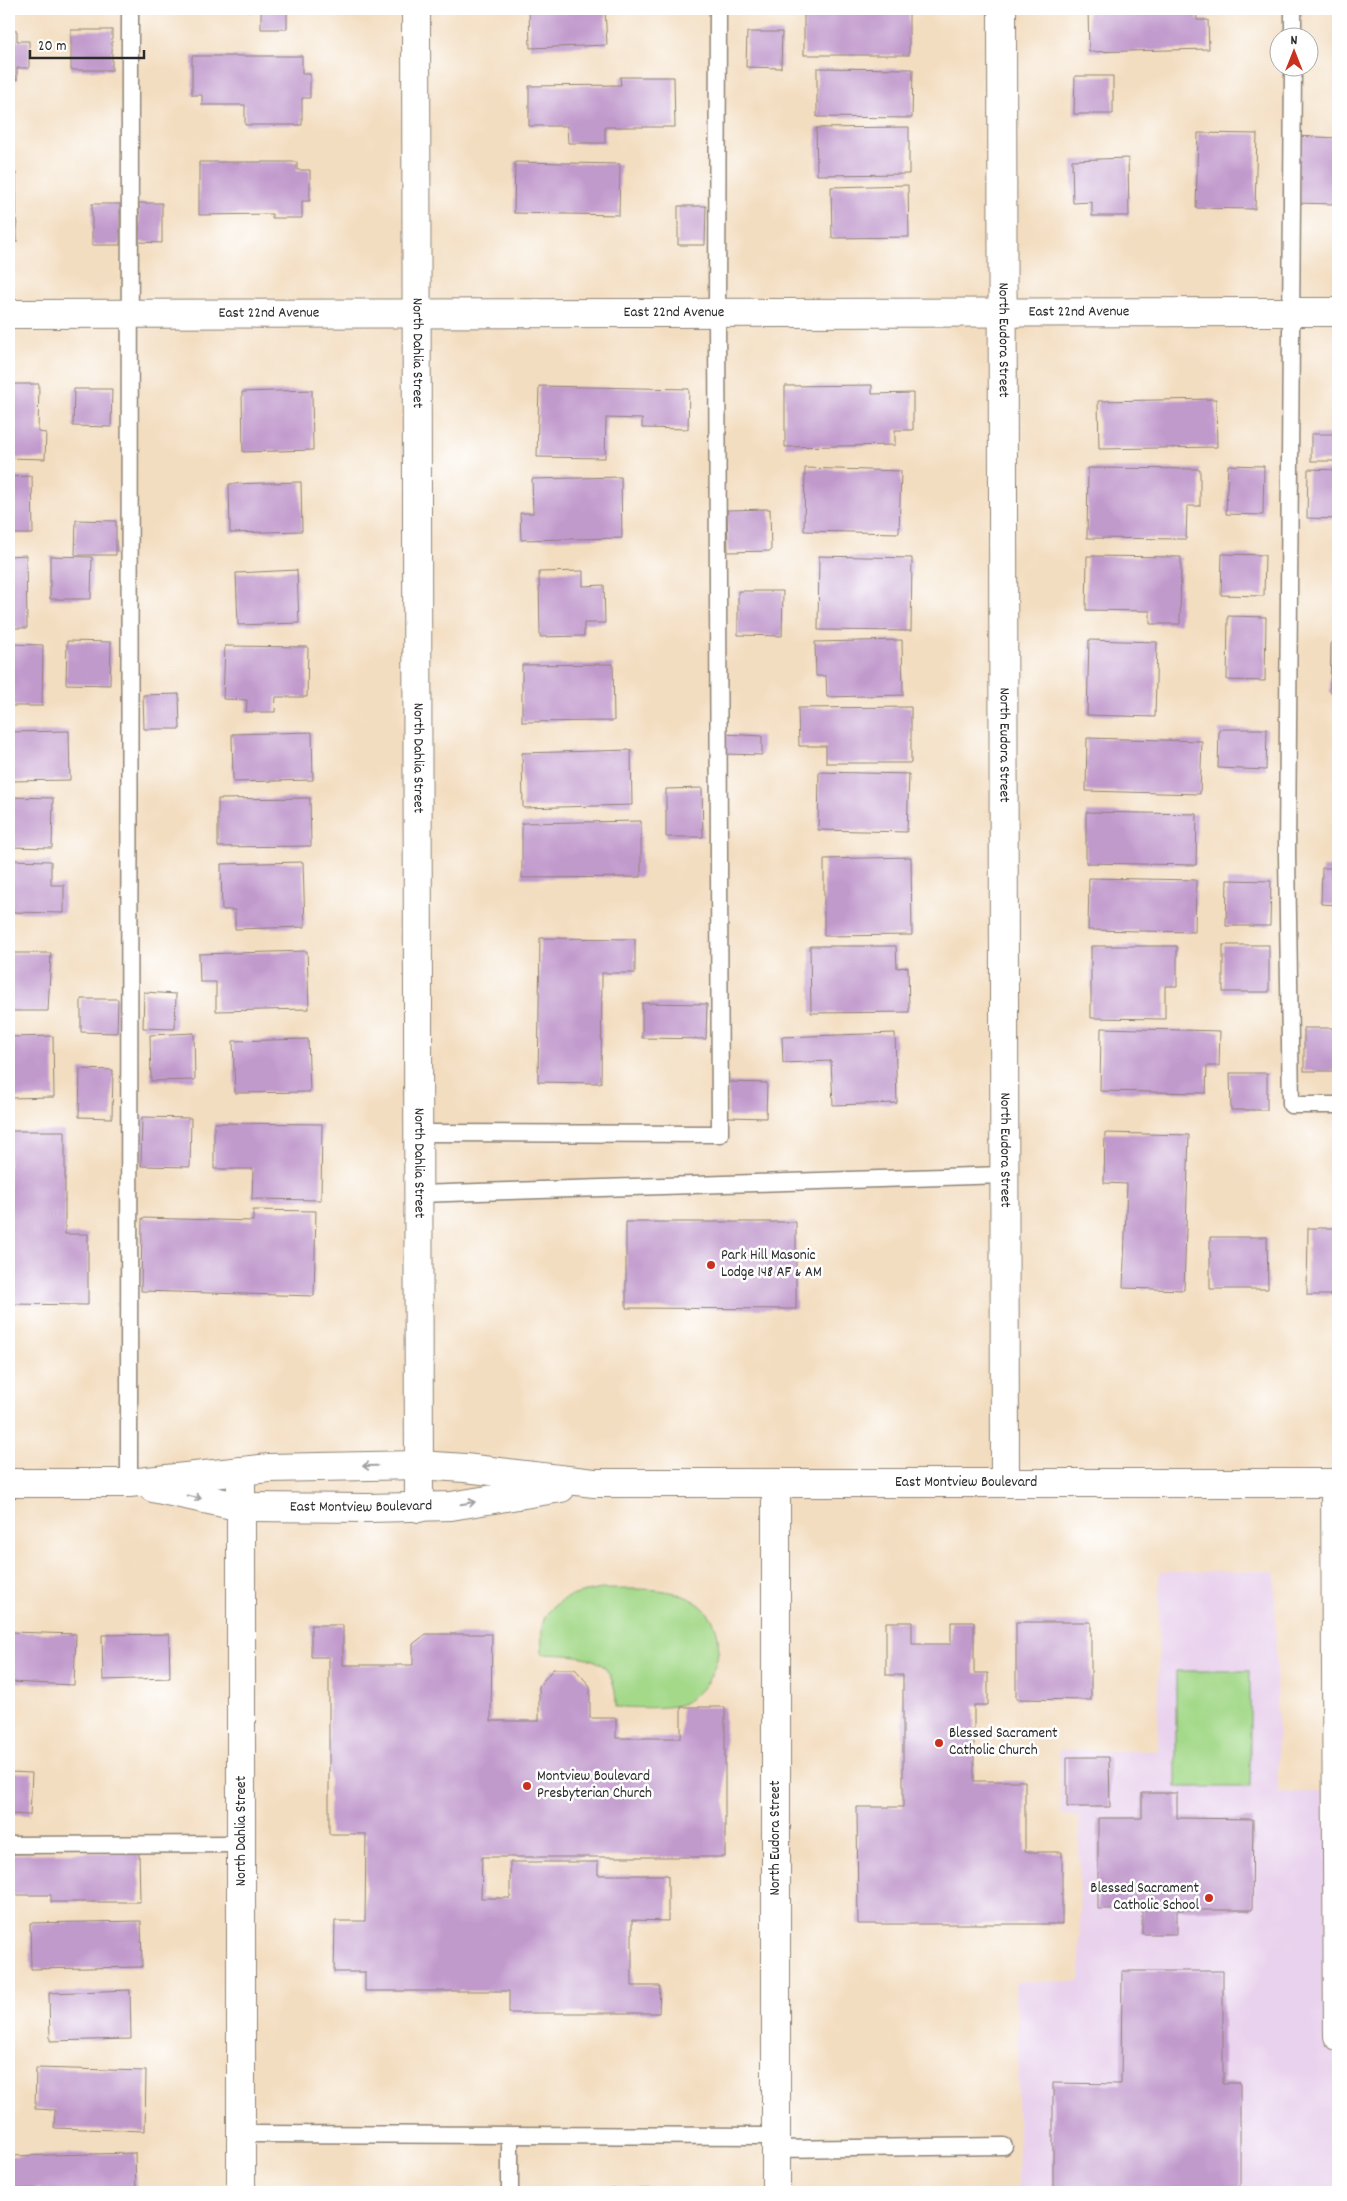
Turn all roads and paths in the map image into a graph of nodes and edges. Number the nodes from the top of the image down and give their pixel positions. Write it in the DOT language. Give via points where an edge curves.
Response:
graph roads {
  1 [pos="130,9"];
  2 [pos="416,9"];
  3 [pos="718,9"];
  4 [pos="1002,9"];
  5 [pos="1293,9"];
  6 [pos="1293,28"];
  7 [pos="1293,78"];
  8 [pos="1290,312"];
  9 [pos="1338,312"];
  10 [pos="717,313"];
  11 [pos="1003,313"];
  12 [pos="9,314"];
  13 [pos="128,314"];
  14 [pos="417,315"];
  15 [pos="1338,1105"];
  16 [pos="418,1132"];
  17 [pos="1004,1175"];
  18 [pos="418,1194"];
  19 [pos="419,1465"];
  20 [pos="242,1471"];
  21 [pos="1005,1482"];
  22 [pos="9,1483"];
  23 [pos="130,1483"];
  24 [pos="594,1483"];
  25 [pos="776,1483"];
  26 [pos="1337,1483"];
  27 [pos="242,1507"];
  28 [pos="419,1508"];
  29 [pos="242,1844"];
  30 [pos="9,1845"];
  31 [pos="1338,2036"];
  32 [pos="242,2134"];
  33 [pos="510,2136"];
  34 [pos="776,2143"];
  35 [pos="1004,2146"];
  36 [pos="242,2192"];
  37 [pos="510,2192"];
  38 [pos="776,2192"];
  1 -- 13 [label="lane"];
  2 -- 14 [label="street, North Dahlia Street"];
  3 -- 10 [label="lane"];
  4 -- 11 [label="street, North Eudora Street"];
  5 -- 6 [label="lane"];
  7 -- 8 [label="lane"];
  8 -- 9 [label="street, East 22nd Avenue"];
  8 -- 11 [label="street, East 22nd Avenue"];
  8 -- 15 [label="lane" via="1287,855 1290,1105"];
  10 -- 11 [label="street, East 22nd Avenue"];
  10 -- 14 [label="street, East 22nd Avenue"];
  10 -- 16 [label="lane" via="720,1134"];
  11 -- 17 [label="street, North Eudora Street"];
  12 -- 13 [label="street, East 22nd Avenue"];
  13 -- 14 [label="street, East 22nd Avenue"];
  13 -- 23 [label="lane"];
  14 -- 16 [label="street, North Dahlia Street"];
  16 -- 18 [label="street, North Dahlia Street"];
  17 -- 18 [label="lane"];
  17 -- 21 [label="street, North Eudora Street"];
  18 -- 19 [label="street, North Dahlia Street"];
  19 -- 20 [label="street, East Montview Boulevard, one-way"];
  19 -- 24 [label="street, East Montview Boulevard"];
  19 -- 28 [label="street, North Dahlia Street"];
  20 -- 23 [label="street, East Montview Boulevard"];
  20 -- 27 [label="street, North Dahlia Street"];
  21 -- 25 [label="street, East Montview Boulevard"];
  21 -- 26 [label="street, East Montview Boulevard"];
  22 -- 23 [label="street, East Montview Boulevard"];
  23 -- 27 [label="street, East Montview Boulevard, one-way"];
  24 -- 25 [label="street, East Montview Boulevard"];
  28 -- 24 [label="street, East Montview Boulevard, one-way" via="451,1506"];
  25 -- 34 [label="street, North Eudora Street"];
  26 -- 31 [label="street"];
  27 -- 28 [label="street, East Montview Boulevard"];
  27 -- 29 [label="street, North Dahlia Street"];
  29 -- 30 [label="lane"];
  29 -- 32 [label="street, North Dahlia Street"];
  32 -- 33 [label="lane"];
  32 -- 36 [label="street, North Dahlia Street"];
  33 -- 34 [label="lane"];
  33 -- 37 [label="lane"];
  34 -- 35 [label="lane"];
  34 -- 38 [label="street, North Eudora Street"];
}
